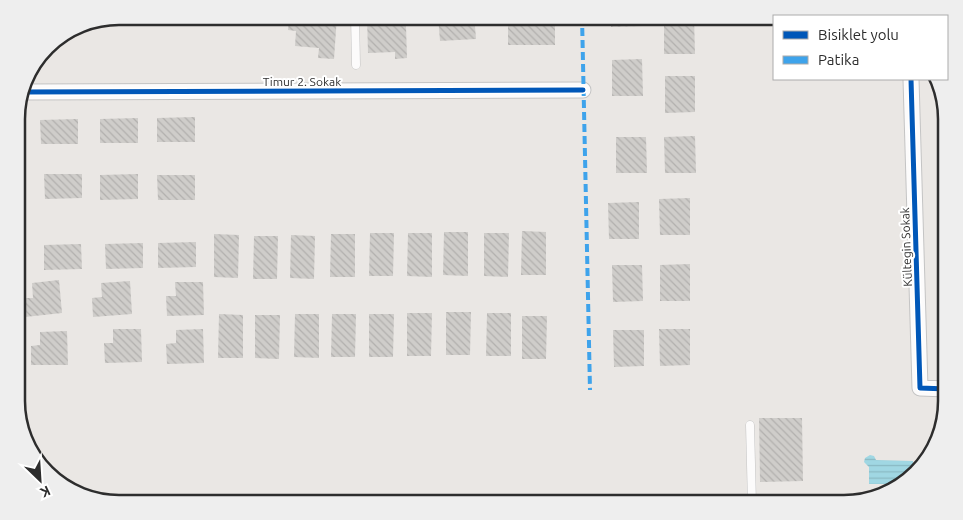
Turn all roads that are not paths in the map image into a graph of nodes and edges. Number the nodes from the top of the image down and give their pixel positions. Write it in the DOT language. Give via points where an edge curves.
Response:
graph roads {
  1 [pos="355,25"];
  2 [pos="356,65"];
  3 [pos="911,80"];
  4 [pos="583,90"];
  5 [pos="29,92"];
  6 [pos="938,389"];
  7 [pos="750,425"];
  8 [pos="752,495"];
  1 -- 2 [label="lane"];
  3 -- 6 [label="street, Kültegin Sokak" via="920,388"];
  4 -- 5 [label="street, Timur 2. Sokak"];
  7 -- 8 [label="lane"];
}
